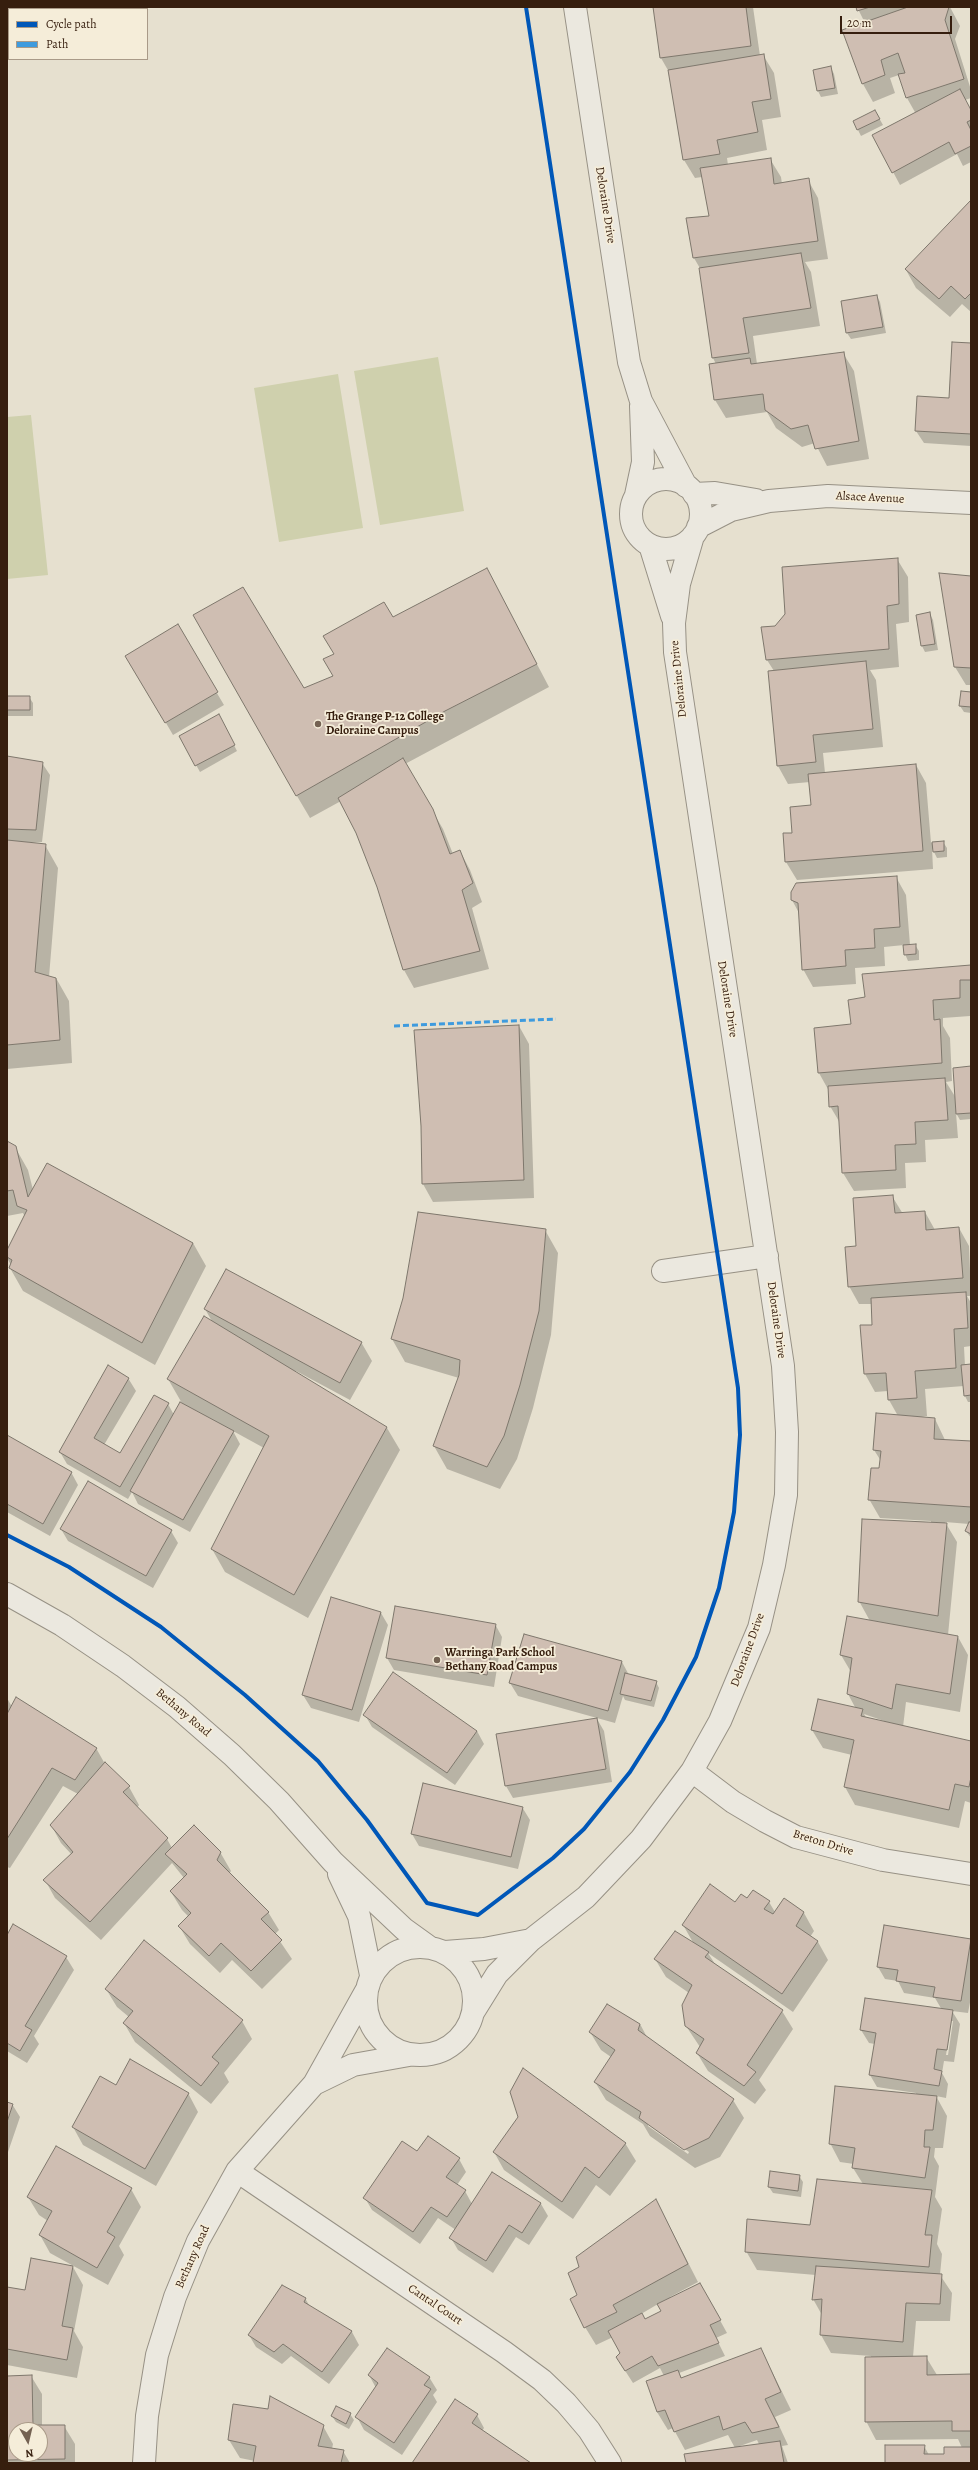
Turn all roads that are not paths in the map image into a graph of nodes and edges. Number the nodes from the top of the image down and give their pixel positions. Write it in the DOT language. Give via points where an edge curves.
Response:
graph roads {
  1 [pos="575,7"];
  2 [pos="641,401"];
  3 [pos="690,490"];
  4 [pos="636,495"];
  5 [pos="769,501"];
  6 [pos="971,503"];
  7 [pos="696,532"];
  8 [pos="650,546"];
  9 [pos="674,623"];
  10 [pos="768,1256"];
  11 [pos="663,1271"];
  12 [pos="7,1594"];
  13 [pos="692,1771"];
  14 [pos="333,1862"];
  15 [pos="971,1874"];
  16 [pos="531,1940"];
  17 [pos="437,1950"];
  18 [pos="368,1983"];
  19 [pos="474,2011"];
  20 [pos="409,2055"];
  21 [pos="314,2084"];
  22 [pos="237,2172"];
  23 [pos="144,2463"];
  24 [pos="610,2463"];
  1 -- 2 [label="street, Deloraine Drive" via="629,362"];
  2 -- 3 [label="street, Deloraine Drive"];
  2 -- 4 [label="street, Deloraine Drive" via="643,462"];
  3 -- 4 [label="street" via="668,479 650,483"];
  3 -- 5 [label="street, Alsace Avenue"];
  3 -- 7 [label="street" via="700,510"];
  4 -- 8 [label="street" via="631,506 634,529"];
  5 -- 6 [label="street, Alsace Avenue" via="828,496"];
  5 -- 7 [label="street, Alsace Avenue" via="731,510"];
  7 -- 8 [label="street" via="684,544 673,548 661,549"];
  7 -- 9 [label="street, Deloraine Drive" via="680,584"];
  8 -- 9 [label="street, Deloraine Drive"];
  9 -- 10 [label="street, Deloraine Drive" via="679,690"];
  10 -- 11 [label="street"];
  10 -- 13 [label="street, Deloraine Drive" via="783,1366 787,1432 786,1495 774,1565 759,1628 720,1721"];
  12 -- 14 [label="street, Bethany Road" via="62,1625 123,1666 177,1707 279,1801"];
  13 -- 15 [label="street, Breton Drive" via="733,1802 796,1837 883,1860"];
  13 -- 16 [label="street, Deloraine Drive" via="636,1844 586,1897"];
  14 -- 17 [label="street, Bethany Road" via="404,1929"];
  14 -- 18 [label="street, Bethany Road" via="359,1916"];
  16 -- 17 [label="street, Deloraine Drive" via="484,1949"];
  16 -- 19 [label="street, Deloraine Drive" via="497,1974"];
  17 -- 18 [label="street" via="411,1947 394,1952 381,1962"];
  17 -- 19 [label="street" via="459,1963 469,1977 474,1993"];
  18 -- 20 [label="street" via="365,2008 370,2023 379,2038 393,2049"];
  18 -- 21 [label="street, Bethany Road"];
  19 -- 20 [label="street" via="465,2032 443,2051 426,2056"];
  20 -- 21 [label="street, Bethany Road" via="353,2065"];
  21 -- 22 [label="street, Bethany Road"];
  22 -- 23 [label="street, Bethany Road" via="198,2240 175,2297 157,2355 147,2416"];
  22 -- 24 [label="street, Cantal Court" via="542,2380 589,2430"];
}
